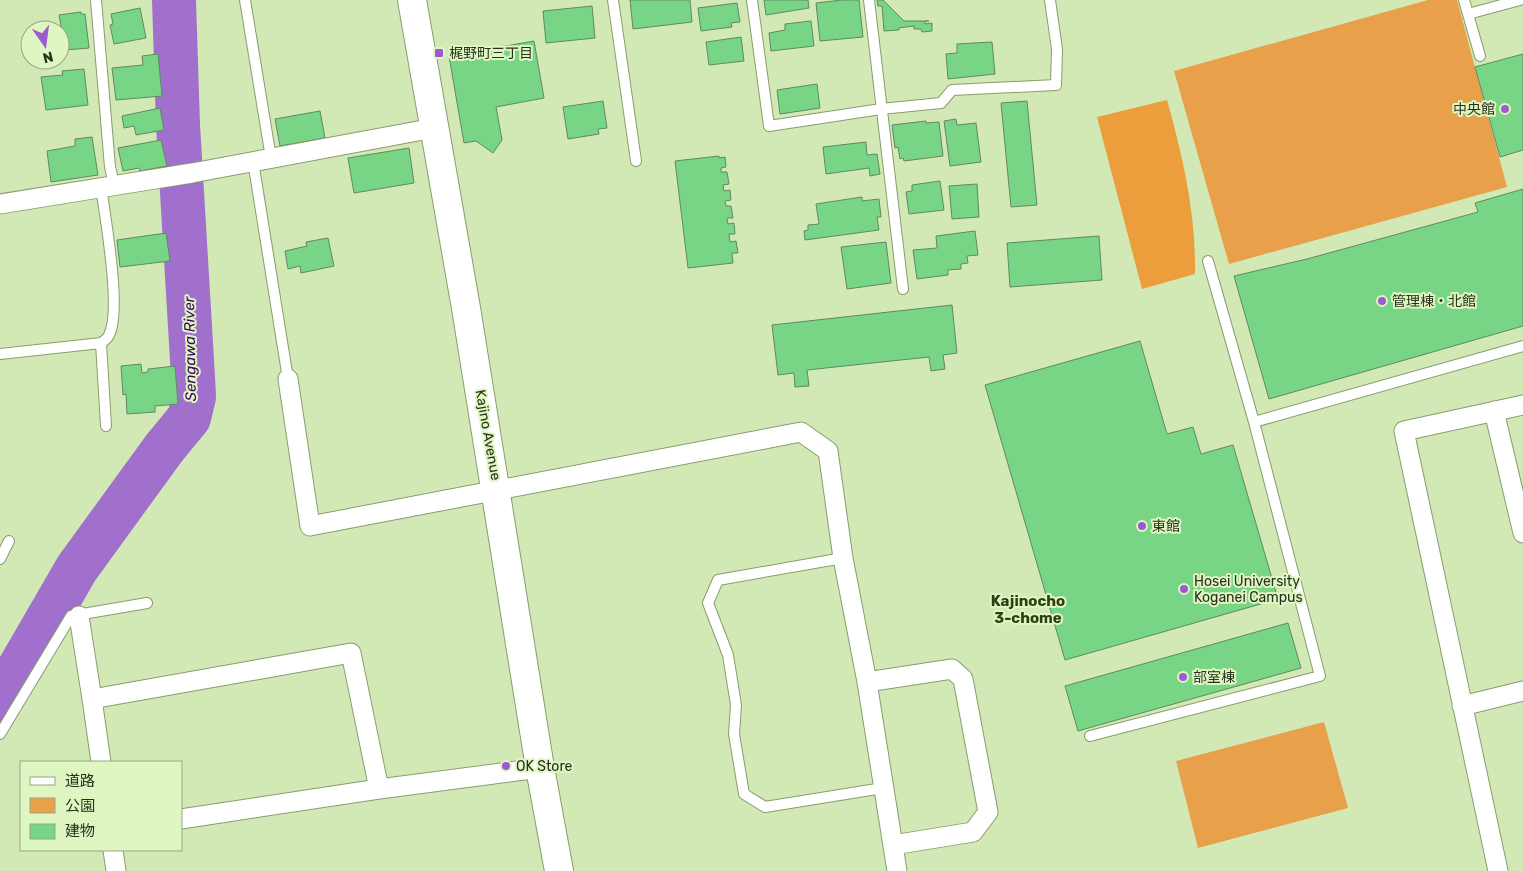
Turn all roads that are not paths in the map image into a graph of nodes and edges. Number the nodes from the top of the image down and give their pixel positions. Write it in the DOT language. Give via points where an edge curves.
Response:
graph roads {
  1 [pos="96,0"];
  2 [pos="245,0"];
  3 [pos="412,0"];
  4 [pos="614,0"];
  5 [pos="752,0"];
  6 [pos="869,0"];
  7 [pos="1050,0"];
  8 [pos="1464,0"];
  9 [pos="1520,0"];
  10 [pos="1468,14"];
  11 [pos="1480,56"];
  12 [pos="881,109"];
  13 [pos="434,128"];
  14 [pos="262,160"];
  15 [pos="636,161"];
  16 [pos="108,185"];
  17 [pos="0,204"];
  18 [pos="1208,261"];
  19 [pos="903,289"];
  20 [pos="101,343"];
  21 [pos="1523,346"];
  22 [pos="0,354"];
  23 [pos="288,379"];
  24 [pos="1523,405"];
  25 [pos="1494,411"];
  26 [pos="1254,422"];
  27 [pos="106,426"];
  28 [pos="497,489"];
  29 [pos="1523,533"];
  30 [pos="9,541"];
  31 [pos="1,555"];
  32 [pos="843,558"];
  33 [pos="147,603"];
  34 [pos="79,616"];
  35 [pos="867,682"];
  36 [pos="1523,691"];
  37 [pos="92,698"];
  38 [pos="1462,706"];
  39 [pos="0,734"];
  40 [pos="1090,736"];
  41 [pos="101,761"];
  42 [pos="540,768"];
  43 [pos="883,788"];
  44 [pos="379,789"];
  45 [pos="182,819"];
  46 [pos="893,844"];
  47 [pos="113,851"];
  48 [pos="116,871"];
  49 [pos="559,871"];
  50 [pos="897,871"];
  51 [pos="1498,871"];
  1 -- 16 [label="lane" via="110,166"];
  2 -- 14 [label="lane"];
  3 -- 13 [label="street, Kajino Avenue"];
  4 -- 15 [label="lane"];
  5 -- 12 [label="lane" via="769,126"];
  6 -- 12 [label="lane"];
  7 -- 12 [label="lane" via="1057,50 1056,85 952,90 941,103"];
  8 -- 10 [label="lane"];
  9 -- 10 [label="lane"];
  10 -- 11 [label="lane"];
  12 -- 19 [label="lane"];
  13 -- 14 [label="street"];
  13 -- 28 [label="street, Kajino Avenue"];
  14 -- 16 [label="street"];
  14 -- 23 [label="lane"];
  16 -- 17 [label="street"];
  16 -- 20 [label="lane" via="113,319 109,335"];
  18 -- 26 [label="lane"];
  20 -- 22 [label="lane"];
  20 -- 27 [label="lane"];
  21 -- 26 [label="lane"];
  23 -- 28 [label="street" via="310,526"];
  24 -- 25 [label="street"];
  25 -- 29 [label="street"];
  25 -- 38 [label="street" via="1404,431"];
  26 -- 40 [label="lane" via="1320,676"];
  28 -- 32 [label="street" via="801,432 828,451"];
  28 -- 42 [label="street, Kajino Avenue"];
  30 -- 31 [label="lane"];
  32 -- 35 [label="street"];
  32 -- 43 [label="lane" via="718,580 708,603 728,656 736,705 734,734 744,794 765,808"];
  33 -- 34 [label="lane"];
  34 -- 37 [label="street"];
  34 -- 39 [label="lane" via="71,616"];
  35 -- 43 [label="street"];
  35 -- 46 [label="street" via="952,669 963,679 988,812 973,832"];
  36 -- 38 [label="street"];
  37 -- 41 [label="street"];
  37 -- 44 [label="street" via="351,653"];
  38 -- 51 [label="street"];
  42 -- 44 [label="street"];
  42 -- 49 [label="street, Kajino Avenue"];
  43 -- 46 [label="street"];
  44 -- 45 [label="street"];
  46 -- 50 [label="street"];
  47 -- 48 [label="street"];
}
